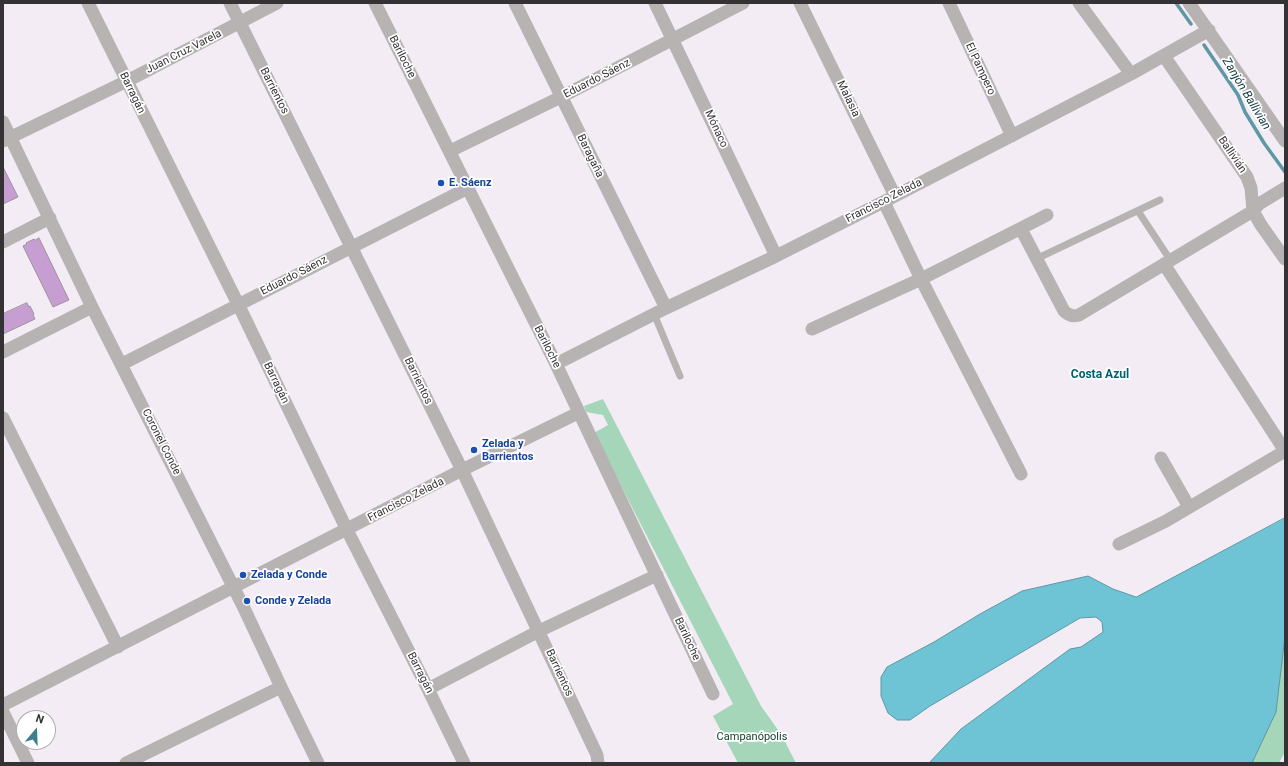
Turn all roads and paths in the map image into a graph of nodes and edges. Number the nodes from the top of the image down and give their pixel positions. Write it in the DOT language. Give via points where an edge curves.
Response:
graph roads {
  1 [pos="88,3"];
  2 [pos="230,3"];
  3 [pos="277,3"];
  4 [pos="375,3"];
  5 [pos="515,3"];
  6 [pos="655,3"];
  7 [pos="743,3"];
  8 [pos="800,3"];
  9 [pos="949,3"];
  10 [pos="1079,3"];
  11 [pos="1189,3"];
  12 [pos="240,23"];
  13 [pos="1209,30"];
  14 [pos="673,39"];
  15 [pos="1164,56"];
  16 [pos="1131,74"];
  17 [pos="127,81"];
  18 [pos="561,97"];
  19 [pos="3,122"];
  20 [pos="1283,134"];
  21 [pos="1012,136"];
  22 [pos="7,139"];
  23 [pos="450,151"];
  24 [pos="468,188"];
  25 [pos="1285,188"];
  26 [pos="890,199"];
  27 [pos="1160,200"];
  28 [pos="1138,211"];
  29 [pos="1253,211"];
  30 [pos="1047,216"];
  31 [pos="50,218"];
  32 [pos="1021,229"];
  33 [pos="3,242"];
  34 [pos="352,247"];
  35 [pos="776,256"];
  36 [pos="1036,259"];
  37 [pos="1285,260"];
  38 [pos="1168,262"];
  39 [pos="921,279"];
  40 [pos="238,304"];
  41 [pos="92,307"];
  42 [pos="666,308"];
  43 [pos="654,314"];
  44 [pos="812,329"];
  45 [pos="3,352"];
  46 [pos="122,364"];
  47 [pos="556,364"];
  48 [pos="680,376"];
  49 [pos="578,413"];
  50 [pos="3,418"];
  51 [pos="1285,451"];
  52 [pos="1161,458"];
  53 [pos="462,470"];
  54 [pos="1021,474"];
  55 [pos="1189,507"];
  56 [pos="347,530"];
  57 [pos="1119,544"];
  58 [pos="657,575"];
  59 [pos="234,588"];
  60 [pos="539,631"];
  61 [pos="118,647"];
  62 [pos="281,687"];
  63 [pos="428,689"];
  64 [pos="713,694"];
  65 [pos="3,705"];
  66 [pos="3,712"];
  67 [pos="28,763"];
  68 [pos="126,763"];
  69 [pos="318,763"];
  70 [pos="464,763"];
  71 [pos="598,763"];
  1 -- 17 [label="street, Barragán"];
  2 -- 12 [label="street, Barrientos"];
  3 -- 12 [label="street, Juan Cruz Varela"];
  4 -- 23 [label="street, Bariloche"];
  5 -- 18 [label="street, Baragaña"];
  6 -- 14 [label="street, Mónaco"];
  7 -- 14 [label="street, Eduardo Sáenz"];
  8 -- 26 [label="street, Malasia"];
  9 -- 21 [label="street, El Pampero"];
  10 -- 16 [label="street"];
  11 -- 13 [label="street"];
  12 -- 17 [label="street, Juan Cruz Varela"];
  12 -- 34 [label="street, Barrientos"];
  13 -- 15 [label="street, Francisco Zelada"];
  13 -- 20 [label="street"];
  14 -- 18 [label="street, Eduardo Sáenz"];
  14 -- 35 [label="street, Mónaco"];
  15 -- 16 [label="street, Francisco Zelada"];
  15 -- 29 [label="street, Ballivián" via="1247,177 1251,188"];
  16 -- 21 [label="street, Francisco Zelada"];
  17 -- 22 [label="street, Juan Cruz Varela"];
  17 -- 40 [label="street, Barragán"];
  18 -- 23 [label="street, Eduardo Sáenz"];
  18 -- 42 [label="street, Baragaña"];
  19 -- 22 [label="street, Coronel Conde"];
  21 -- 26 [label="street, Francisco Zelada"];
  22 -- 31 [label="street, Coronel Conde"];
  23 -- 24 [label="street, Bariloche"];
  24 -- 34 [label="street, Eduardo Sáenz"];
  24 -- 47 [label="street, Bariloche"];
  25 -- 29 [label="street" via="1259,204"];
  26 -- 35 [label="street, Francisco Zelada"];
  26 -- 39 [label="street, Malasia"];
  27 -- 28 [label="lane"];
  28 -- 36 [label="lane"];
  28 -- 38 [label="lane"];
  29 -- 37 [label="street, Ballivián"];
  29 -- 38 [label="street"];
  30 -- 32 [label="street"];
  31 -- 33 [label="street"];
  31 -- 41 [label="street, Coronel Conde"];
  32 -- 36 [label="street"];
  32 -- 39 [label="street"];
  34 -- 40 [label="street, Eduardo Sáenz"];
  34 -- 53 [label="street, Barrientos"];
  35 -- 42 [label="street, Francisco Zelada"];
  36 -- 38 [label="street" via="1064,311 1074,316 1079,316"];
  38 -- 51 [label="street"];
  39 -- 44 [label="street"];
  39 -- 54 [label="street, Malasia"];
  40 -- 46 [label="street, Eduardo Sáenz"];
  40 -- 56 [label="street, Barragán"];
  41 -- 45 [label="street"];
  41 -- 46 [label="street, Coronel Conde"];
  42 -- 43 [label="street, Francisco Zelada"];
  43 -- 47 [label="street, Francisco Zelada"];
  43 -- 48 [label="lane"];
  46 -- 59 [label="street, Coronel Conde"];
  47 -- 49 [label="street, Bariloche"];
  49 -- 53 [label="street, Francisco Zelada"];
  49 -- 58 [label="street, Bariloche"];
  50 -- 61 [label="street"];
  51 -- 55 [label="street"];
  52 -- 55 [label="street"];
  53 -- 56 [label="street, Francisco Zelada"];
  53 -- 60 [label="street, Barrientos"];
  55 -- 57 [label="street"];
  56 -- 59 [label="street, Francisco Zelada"];
  56 -- 63 [label="street, Barragán"];
  58 -- 60 [label="street"];
  58 -- 64 [label="street, Bariloche"];
  59 -- 61 [label="street, Francisco Zelada"];
  59 -- 62 [label="street, Coronel Conde"];
  60 -- 63 [label="street"];
  60 -- 71 [label="street, Barrientos" via="597,754"];
  61 -- 65 [label="street, Francisco Zelada"];
  62 -- 68 [label="street"];
  62 -- 69 [label="street, Coronel Conde"];
  63 -- 70 [label="street, Barragán"];
  66 -- 67 [label="street"];
}
